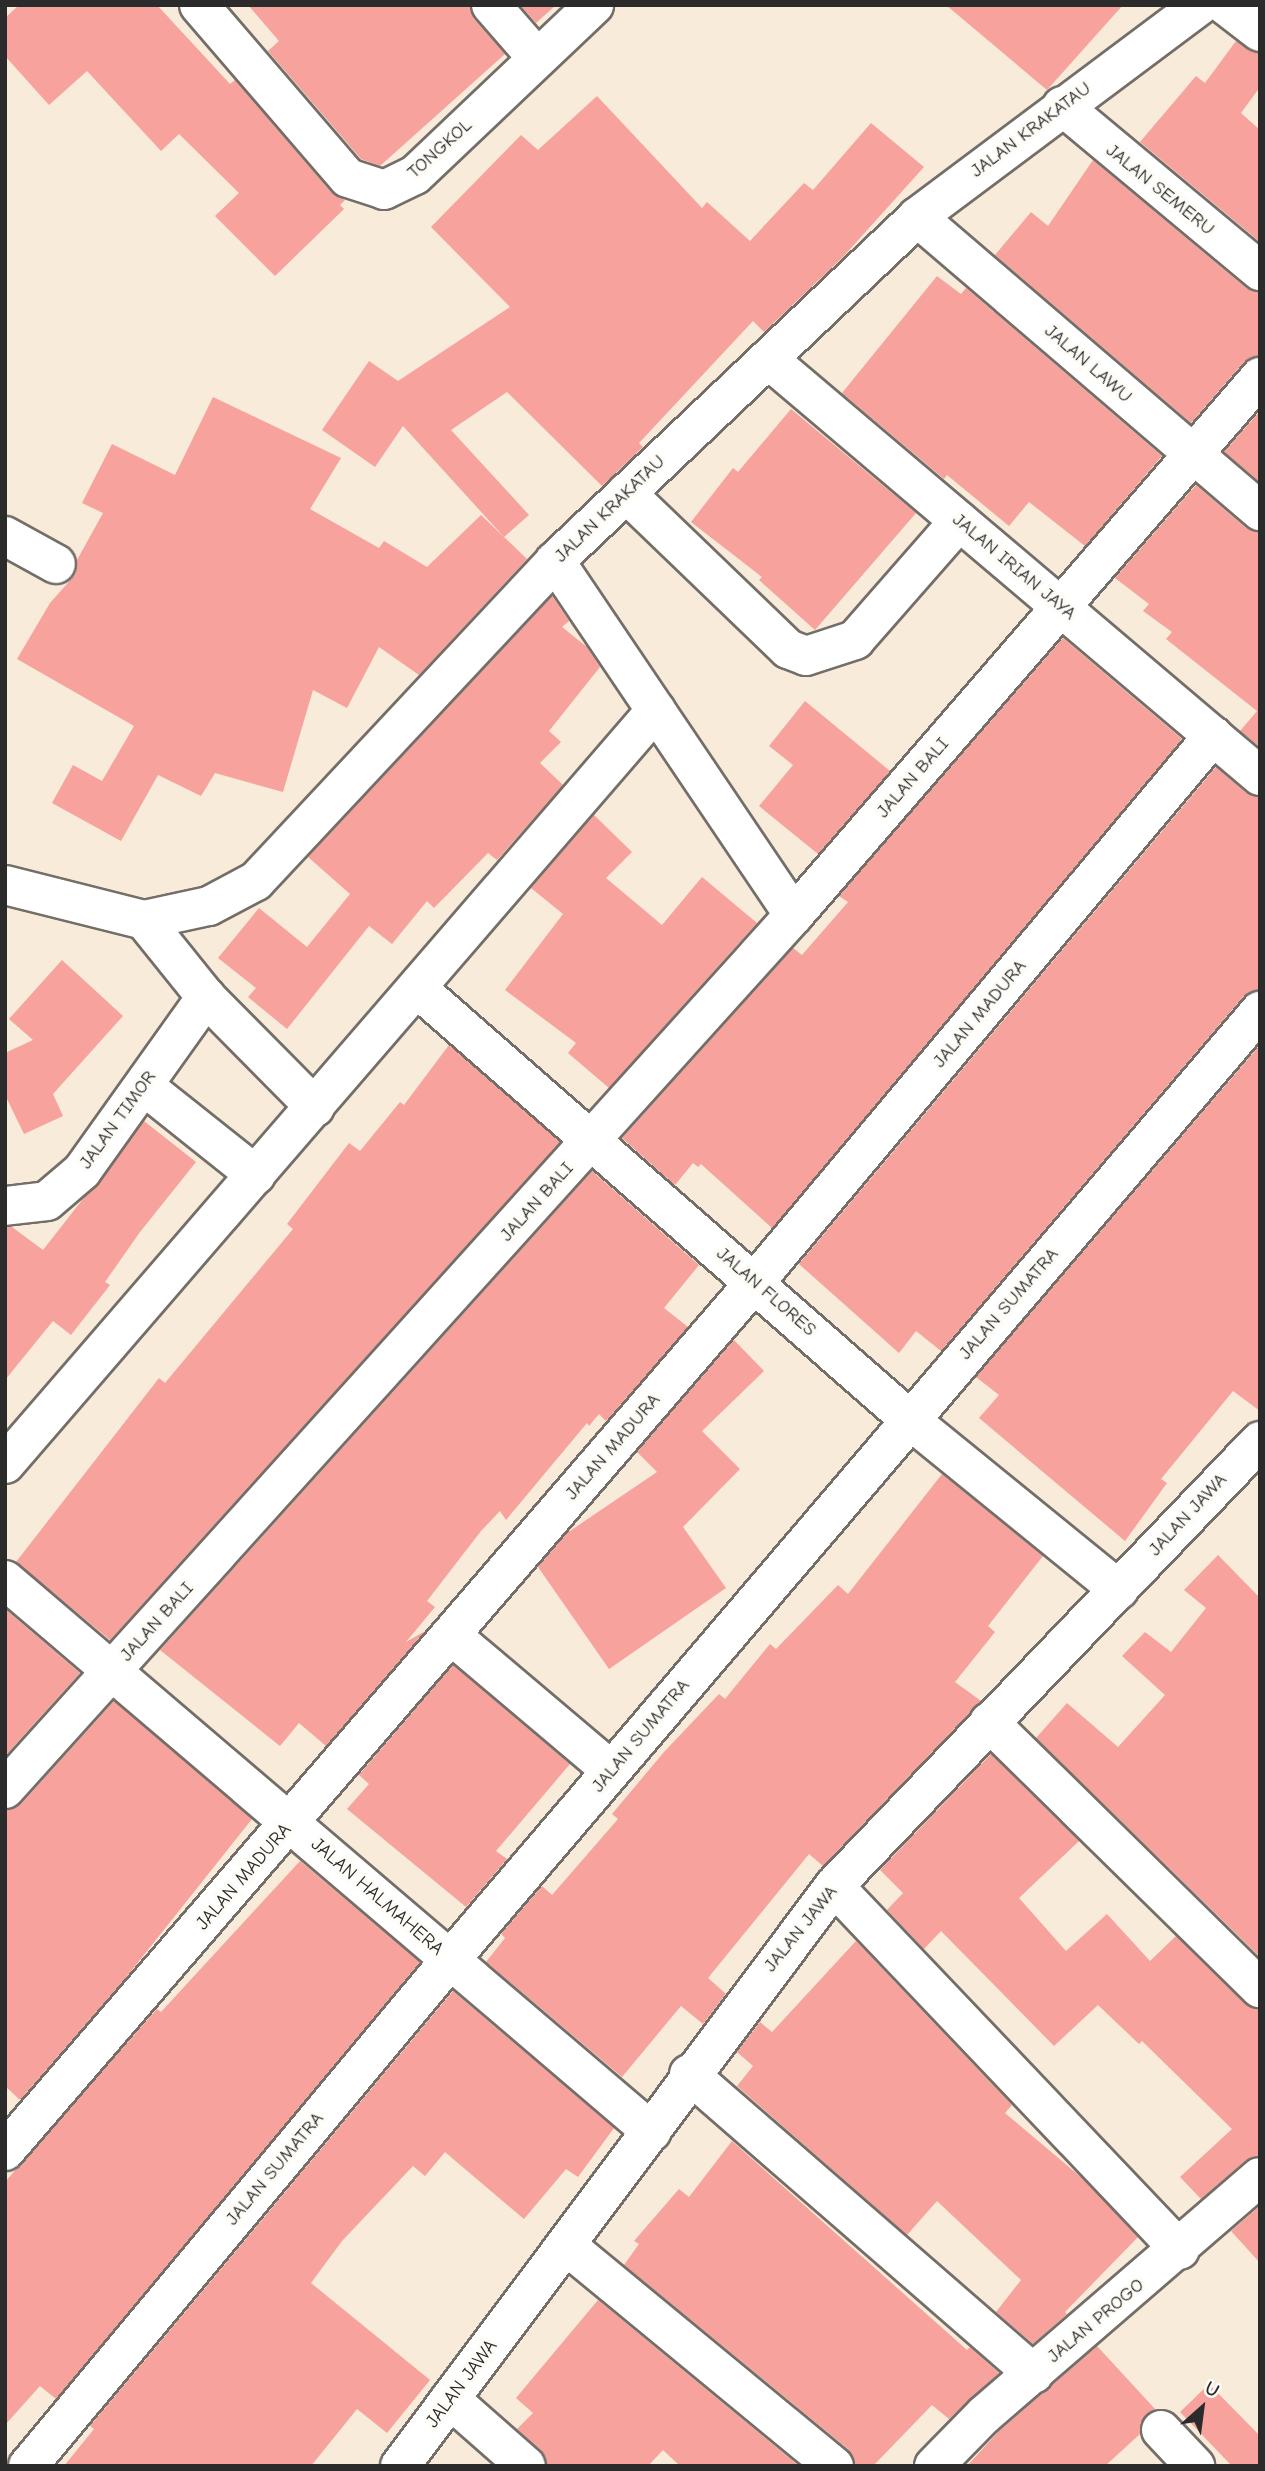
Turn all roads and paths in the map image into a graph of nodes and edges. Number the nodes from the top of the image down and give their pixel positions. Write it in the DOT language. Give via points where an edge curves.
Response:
graph roads {
  1 [pos="199,5"];
  2 [pos="491,5"];
  3 [pos="594,5"];
  4 [pos="1200,5"];
  5 [pos="1225,5"];
  6 [pos="1260,32"];
  7 [pos="537,58"];
  8 [pos="1062,106"];
  9 [pos="917,216"];
  10 [pos="1260,271"];
  11 [pos="768,359"];
  12 [pos="1260,377"];
  13 [pos="1195,457"];
  14 [pos="626,493"];
  15 [pos="1260,512"];
  16 [pos="959,521"];
  17 [pos="5,536"];
  18 [pos="555,561"];
  19 [pos="56,564"];
  20 [pos="1061,607"];
  21 [pos="656,710"];
  22 [pos="1213,736"];
  23 [pos="1260,776"];
  24 [pos="5,885"];
  25 [pos="794,915"];
  26 [pos="145,920"];
  27 [pos="418,989"];
  28 [pos="206,997"];
  29 [pos="1260,1011"];
  30 [pos="144,1086"];
  31 [pos="315,1107"];
  32 [pos="592,1141"];
  33 [pos="256,1175"];
  34 [pos="5,1206"];
  35 [pos="755,1282"];
  36 [pos="910,1420"];
  37 [pos="1260,1441"];
  38 [pos="5,1464"];
  39 [pos="5,1580"];
  40 [pos="1119,1590"];
  41 [pos="451,1635"];
  42 [pos="112,1671"];
  43 [pos="989,1722"];
  44 [pos="611,1770"];
  45 [pos="5,1789"];
  46 [pos="291,1823"];
  47 [pos="834,1886"];
  48 [pos="450,1960"];
  49 [pos="1260,1988"];
  50 [pos="689,2074"];
  51 [pos="652,2132"];
  52 [pos="5,2151"];
  53 [pos="1260,2178"];
  54 [pos="567,2246"];
  55 [pos="1180,2250"];
  56 [pos="1034,2374"];
  57 [pos="450,2399"];
  58 [pos="1161,2430"];
  59 [pos="28,2466"];
  60 [pos="400,2466"];
  61 [pos="526,2466"];
  62 [pos="834,2466"];
  63 [pos="934,2466"];
  64 [pos="1195,2466"];
  1 -- 7 [label="street, TONGKOL" via="348,178 384,190 415,175"];
  2 -- 7 [label="street"];
  3 -- 7 [label="street, TONGKOL"];
  4 -- 8 [label="street, JALAN KRAKATAU"];
  5 -- 6 [label="street"];
  8 -- 9 [label="street, JALAN KRAKATAU"];
  8 -- 10 [label="street, JALAN SEMERU"];
  9 -- 11 [label="street, JALAN KRAKATAU"];
  9 -- 13 [label="street, JALAN LAWU"];
  11 -- 14 [label="street, JALAN KRAKATAU"];
  11 -- 16 [label="street, JALAN IRIAN JAYA"];
  12 -- 13 [label="street, JALAN BALI"];
  13 -- 15 [label="street, JALAN LAWU"];
  13 -- 20 [label="street, JALAN BALI"];
  14 -- 16 [label="street" via="788,649 806,656 855,640"];
  14 -- 18 [label="street, JALAN KRAKATAU"];
  16 -- 20 [label="street, JALAN IRIAN JAYA"];
  17 -- 19 [label="street"];
  18 -- 21 [label="street"];
  18 -- 26 [label="street, JALAN KRAKATAU" via="256,881 209,905"];
  20 -- 22 [label="street, JALAN IRIAN JAYA"];
  20 -- 25 [label="street, JALAN BALI"];
  21 -- 25 [label="street"];
  21 -- 27 [label="street"];
  22 -- 23 [label="street, JALAN IRIAN JAYA"];
  22 -- 35 [label="street, JALAN MADURA"];
  24 -- 26 [label="street, JALAN KRAKATAU"];
  25 -- 32 [label="street, JALAN BALI"];
  26 -- 28 [label="street"];
  27 -- 31 [label="street"];
  27 -- 32 [label="street, JALAN FLORES"];
  28 -- 30 [label="street, JALAN TIMOR"];
  28 -- 31 [label="street"];
  29 -- 36 [label="street, JALAN SUMATRA"];
  30 -- 33 [label="street"];
  30 -- 34 [label="street, JALAN TIMOR" via="82,1171 47,1201"];
  31 -- 33 [label="street"];
  32 -- 35 [label="street, JALAN FLORES"];
  32 -- 42 [label="street, JALAN BALI"];
  33 -- 38 [label="street"];
  35 -- 36 [label="street, JALAN FLORES"];
  35 -- 41 [label="street, JALAN MADURA"];
  36 -- 40 [label="street, JALAN FLORES"];
  36 -- 44 [label="street, JALAN SUMATRA"];
  37 -- 40 [label="street, JALAN JAWA"];
  39 -- 42 [label="street, JALAN HALMAHERA"];
  40 -- 43 [label="street, JALAN JAWA"];
  41 -- 44 [label="street"];
  41 -- 46 [label="street, JALAN MADURA"];
  42 -- 45 [label="street, JALAN BALI"];
  42 -- 46 [label="street, JALAN HALMAHERA"];
  43 -- 47 [label="street, JALAN JAWA"];
  43 -- 49 [label="street"];
  44 -- 48 [label="street, JALAN SUMATRA"];
  46 -- 48 [label="street, JALAN HALMAHERA"];
  46 -- 52 [label="street, JALAN MADURA"];
  47 -- 50 [label="street, JALAN JAWA"];
  47 -- 55 [label="street"];
  48 -- 51 [label="street, JALAN HALMAHERA"];
  48 -- 59 [label="street, JALAN SUMATRA"];
  50 -- 51 [label="street, JALAN JAWA"];
  50 -- 56 [label="street"];
  51 -- 54 [label="street, JALAN JAWA"];
  53 -- 55 [label="street, JALAN PROGO"];
  54 -- 57 [label="street, JALAN JAWA"];
  54 -- 62 [label="street"];
  55 -- 56 [label="street, JALAN PROGO"];
  56 -- 63 [label="street, JALAN PROGO"];
  57 -- 60 [label="street, JALAN JAWA"];
  57 -- 61 [label="street"];
  58 -- 64 [label="street"];
}
